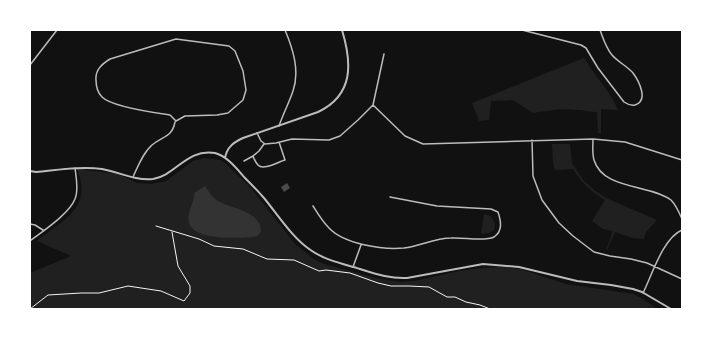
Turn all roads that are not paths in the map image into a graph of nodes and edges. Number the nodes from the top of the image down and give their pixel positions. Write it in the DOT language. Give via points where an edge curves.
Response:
graph roads {
  1 [pos="57,30"];
  2 [pos="286,30"];
  3 [pos="344,30"];
  4 [pos="522,30"];
  5 [pos="600,30"];
  6 [pos="384,54"];
  7 [pos="30,65"];
  8 [pos="373,105"];
  9 [pos="176,121"];
  10 [pos="279,126"];
  11 [pos="257,133"];
  12 [pos="593,138"];
  13 [pos="532,140"];
  14 [pos="279,142"];
  15 [pos="264,144"];
  16 [pos="253,156"];
  17 [pos="225,158"];
  18 [pos="244,160"];
  19 [pos="682,160"];
  20 [pos="75,168"];
  21 [pos="30,171"];
  22 [pos="133,177"];
  23 [pos="390,197"];
  24 [pos="313,206"];
  25 [pos="682,219"];
  26 [pos="30,224"];
  27 [pos="43,230"];
  28 [pos="682,230"];
  29 [pos="30,241"];
  30 [pos="362,244"];
  31 [pos="353,267"];
  32 [pos="655,267"];
  33 [pos="682,279"];
  34 [pos="643,293"];
  35 [pos="671,309"];
  1 -- 7 [label="street"];
  2 -- 10 [label="street" via="296,67 293,91"];
  3 -- 10 [label="street" via="349,62 343,90 328,107"];
  4 -- 5 [label="street" via="586,48 624,102 633,106 642,99 636,79 612,55"];
  6 -- 8 [label="street"];
  8 -- 13 [label="street" via="405,136 423,144"];
  8 -- 14 [label="street" via="346,131 334,138 292,139"];
  9 -- 9 [label="street" via="170,115 115,104 102,97 96,87 96,75 102,63 176,39 229,46 236,51 246,90 243,100 228,112 185,116"];
  9 -- 22 [label="street" via="174,130 152,145 141,159"];
  10 -- 11 [label="street"];
  11 -- 15 [label="street"];
  11 -- 17 [label="street" via="233,143"];
  12 -- 13 [label="street"];
  12 -- 19 [label="street" via="625,142"];
  12 -- 25 [label="street" via="594,159 601,172 609,178 656,193 671,201"];
  13 -- 32 [label="street" via="534,176 542,200 559,223 594,252 631,259"];
  14 -- 15 [label="street"];
  14 -- 16 [label="street" via="285,160 262,167"];
  15 -- 16 [label="street"];
  16 -- 18 [label="street"];
  17 -- 22 [label="street" via="216,153 203,153 190,157 158,177"];
  17 -- 31 [label="street" via="309,250"];
  20 -- 21 [label="street"];
  20 -- 22 [label="street" via="102,169"];
  20 -- 27 [label="street" via="76,198 70,207"];
  23 -- 30 [label="street" via="437,206 490,209 498,212 501,220 500,230 487,239 450,238 404,248"];
  24 -- 30 [label="street" via="319,218 330,230 345,239"];
  26 -- 27 [label="street"];
  27 -- 29 [label="street"];
  28 -- 32 [label="street" via="671,237"];
  30 -- 31 [label="street"];
  31 -- 34 [label="street" via="398,279 483,264 519,267"];
  32 -- 33 [label="street"];
  32 -- 34 [label="street"];
  34 -- 35 [label="street"];
}
